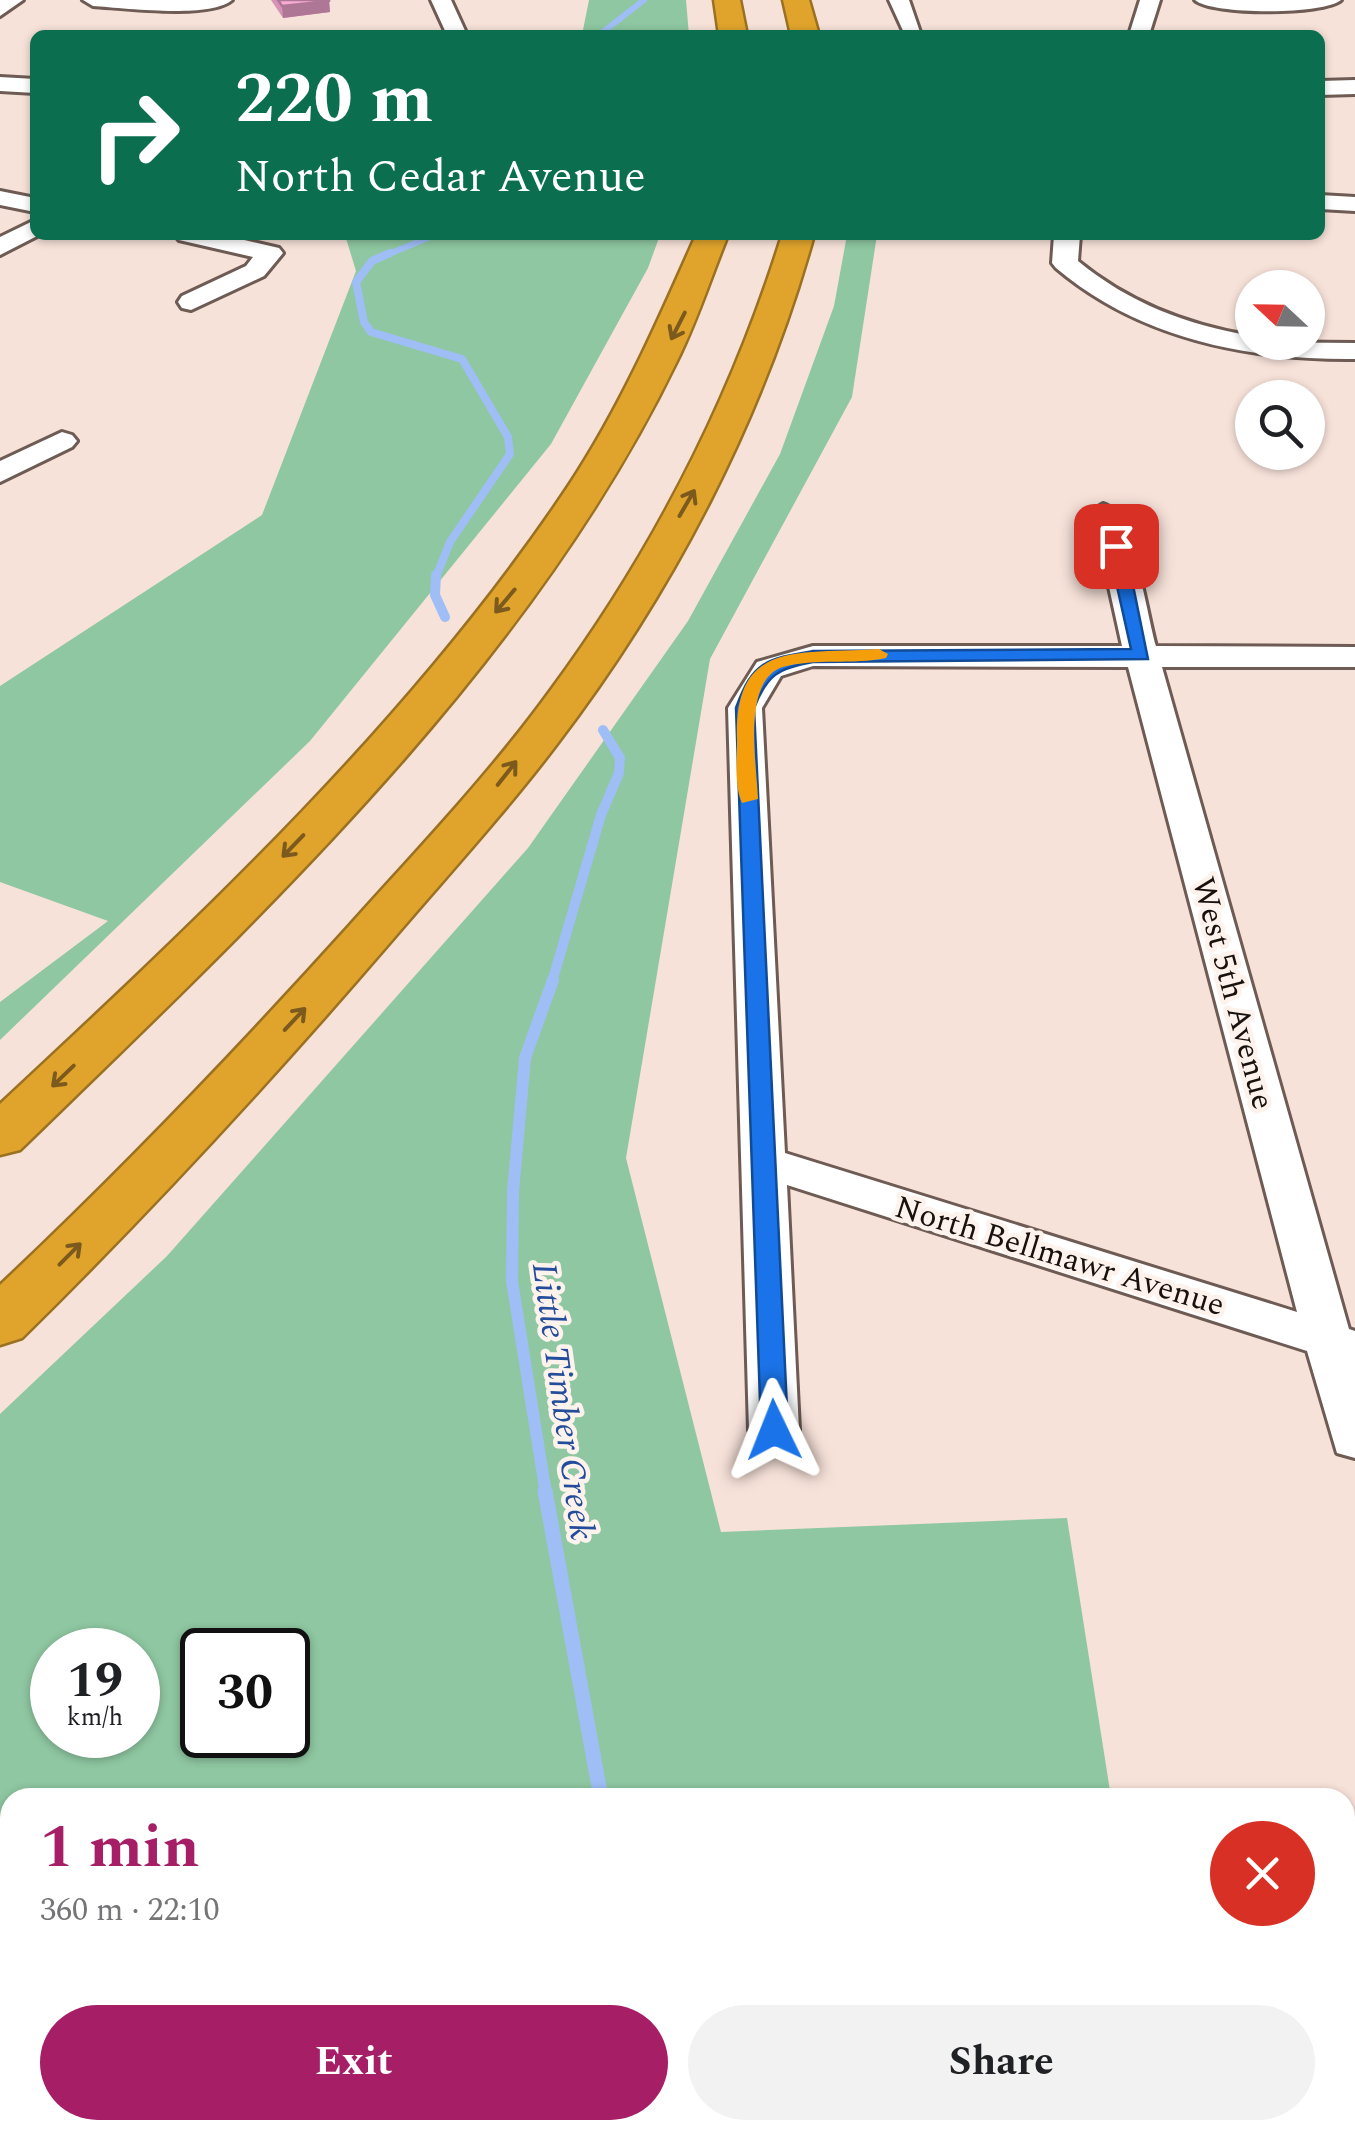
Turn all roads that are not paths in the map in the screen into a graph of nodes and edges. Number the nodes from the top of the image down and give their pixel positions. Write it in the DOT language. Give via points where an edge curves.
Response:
graph roads {
  1 [pos="13,0"];
  2 [pos="94,0"];
  3 [pos="222,0"];
  4 [pos="441,0"];
  5 [pos="727,0"];
  6 [pos="796,0"];
  7 [pos="900,0"];
  8 [pos="1150,0"];
  9 [pos="1205,0"];
  10 [pos="1331,0"];
  11 [pos="0,10"];
  12 [pos="455,30"];
  13 [pos="732,30"];
  14 [pos="805,30"];
  15 [pos="912,30"];
  16 [pos="1141,30"];
  17 [pos="0,84"];
  18 [pos="30,86"];
  19 [pos="1355,87"];
  20 [pos="1325,88"];
  21 [pos="0,198"];
  22 [pos="1325,202"];
  23 [pos="30,204"];
  24 [pos="1355,204"];
  25 [pos="30,230"];
  26 [pos="211,240"];
  27 [pos="710,240"];
  28 [pos="796,240"];
  29 [pos="1066,240"];
  30 [pos="0,246"];
  31 [pos="191,302"];
  32 [pos="1355,351"];
  33 [pos="62,442"];
  34 [pos="0,474"];
  35 [pos="1110,530"];
  36 [pos="1142,655"];
  37 [pos="1355,657"];
  38 [pos="0,1136"];
  39 [pos="764,1162"];
  40 [pos="0,1322"];
  41 [pos="1342,1344"];
  42 [pos="774,1430"];
  43 [pos="1355,1439"];
  1 -- 11 [label="street"];
  2 -- 3 [label="street"];
  4 -- 12 [label="street"];
  5 -- 13 [label="highway"];
  6 -- 14 [label="highway"];
  7 -- 15 [label="street"];
  8 -- 16 [label="street"];
  9 -- 10 [label="street"];
  17 -- 18 [label="street"];
  19 -- 20 [label="street"];
  21 -- 23 [label="street"];
  22 -- 24 [label="street"];
  25 -- 30 [label="street"];
  26 -- 31 [label="street" via="270,253 254,271"];
  27 -- 38 [label="highway, one-way" via="688,308 650,381 526,576 295,844"];
  40 -- 28 [label="highway, one-way" via="170,1154 315,997 587,671 734,420"];
  29 -- 32 [label="street" via="1064,263 1139,313 1219,337"];
  33 -- 34 [label="street"];
  35 -- 36 [label="street, West 5th Avenue"];
  36 -- 37 [label="street"];
  36 -- 39 [label="street" via="813,656 776,662 756,679 745,708"];
  36 -- 41 [label="street, West 5th Avenue"];
  39 -- 41 [label="street, North Bellmawr Avenue"];
  39 -- 42 [label="street"];
  41 -- 43 [label="street, West 5th Avenue"];
}
